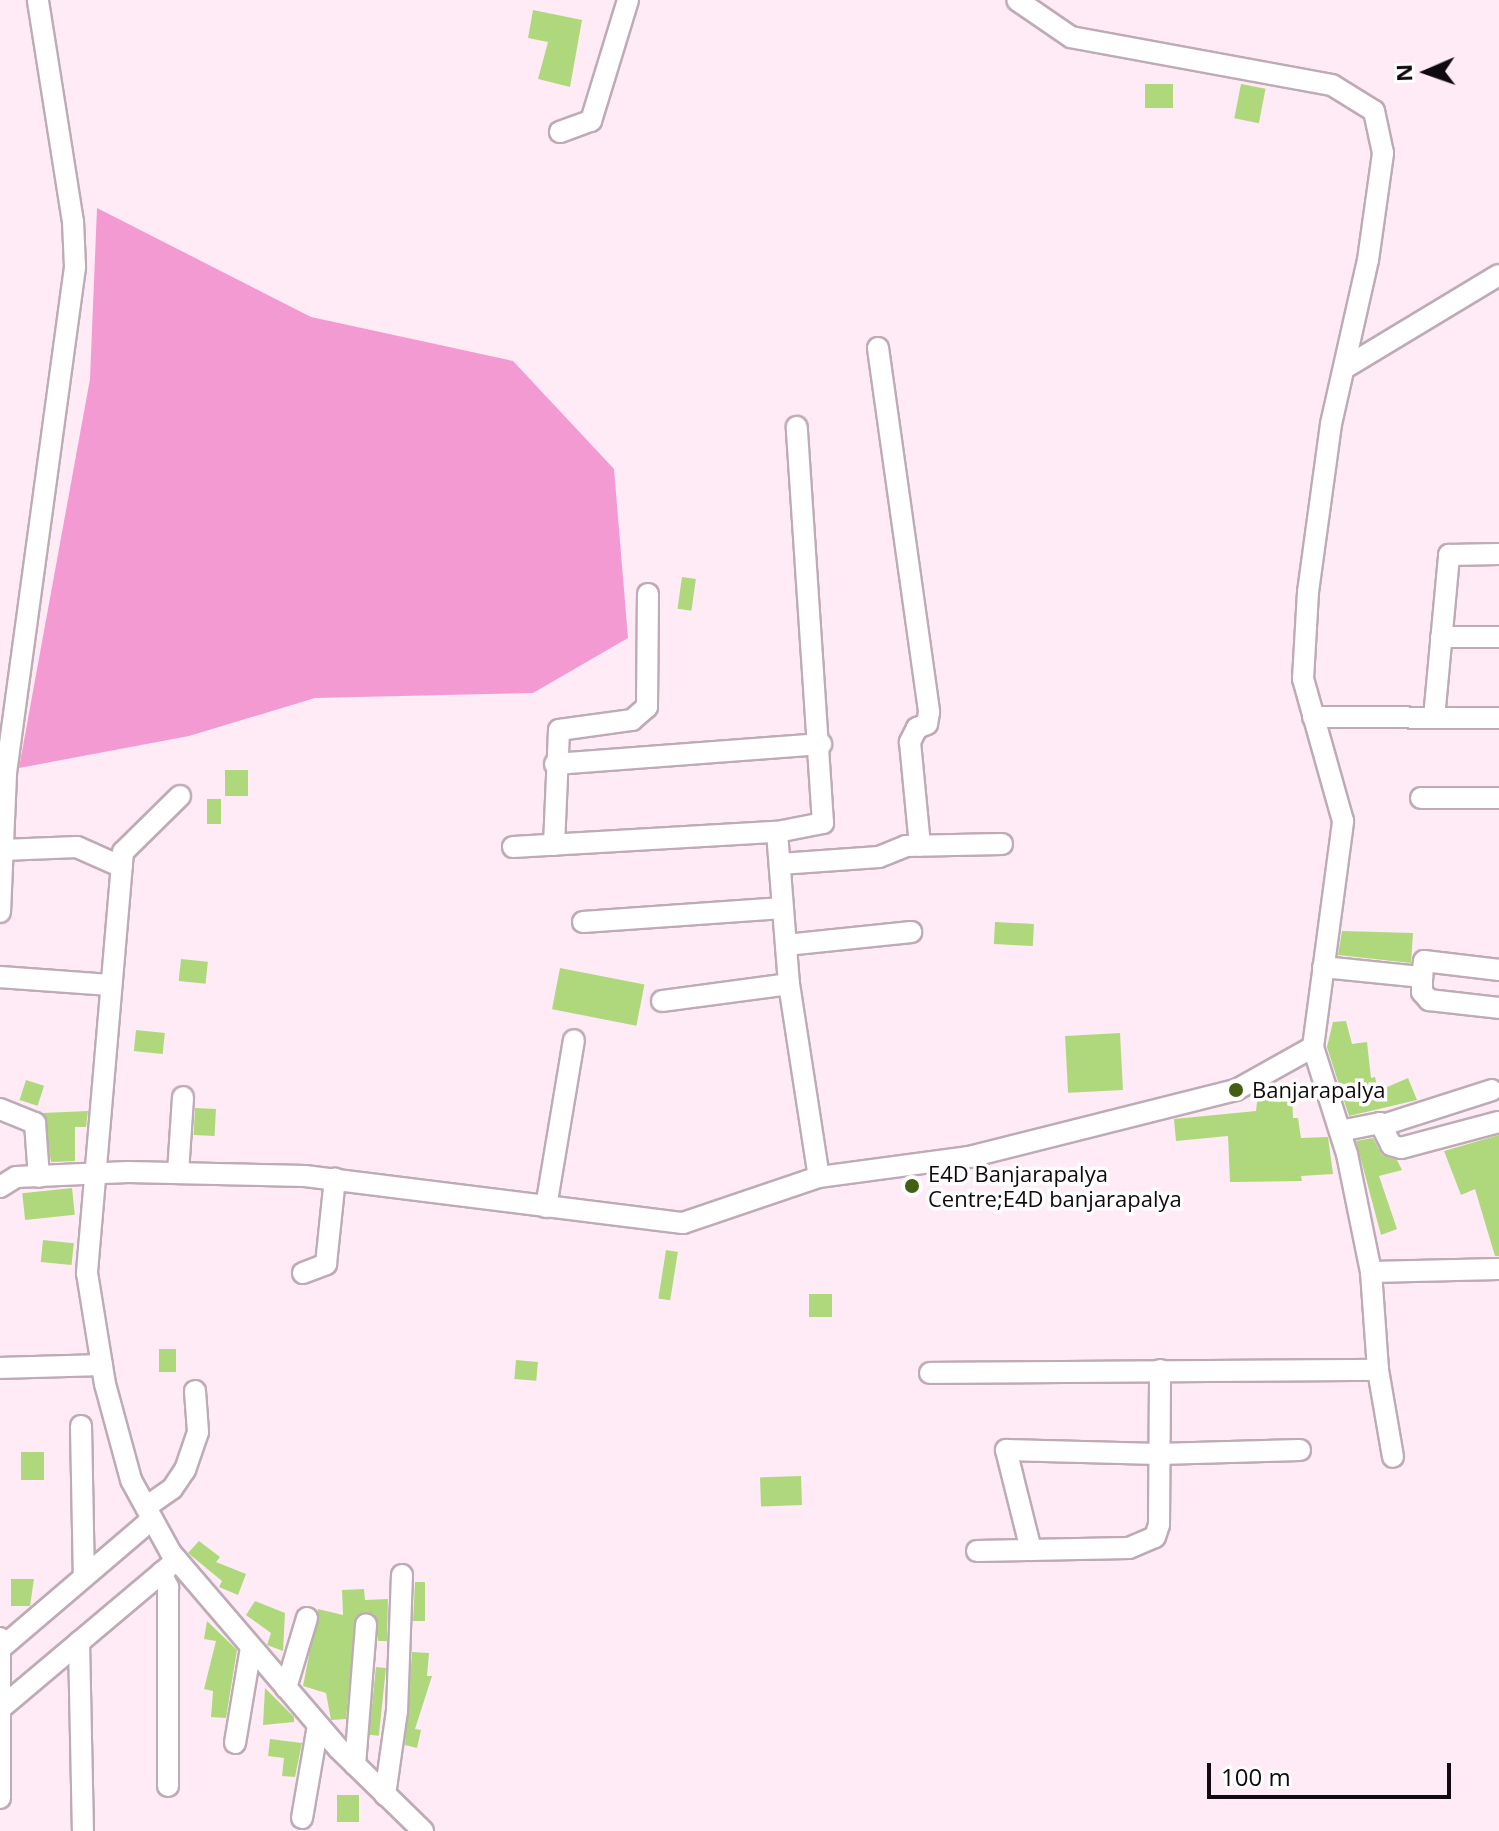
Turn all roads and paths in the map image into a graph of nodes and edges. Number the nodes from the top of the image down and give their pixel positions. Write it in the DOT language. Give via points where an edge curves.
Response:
graph roads {
  1 [pos="38,0"];
  2 [pos="628,0"];
  3 [pos="1017,0"];
  4 [pos="560,132"];
  5 [pos="1499,275"];
  6 [pos="878,348"];
  7 [pos="1348,366"];
  8 [pos="797,427"];
  9 [pos="1499,554"];
  10 [pos="648,594"];
  11 [pos="1441,637"];
  12 [pos="1499,637"];
  13 [pos="1313,717"];
  14 [pos="1434,718"];
  15 [pos="1499,718"];
  16 [pos="821,744"];
  17 [pos="555,764"];
  18 [pos="180,796"];
  19 [pos="1421,798"];
  20 [pos="1499,798"];
  21 [pos="777,832"];
  22 [pos="2,837"];
  23 [pos="1002,844"];
  24 [pos="554,845"];
  25 [pos="920,846"];
  26 [pos="513,847"];
  27 [pos="780,864"];
  28 [pos="122,867"];
  29 [pos="783,908"];
  30 [pos="0,912"];
  31 [pos="583,922"];
  32 [pos="911,932"];
  33 [pos="786,945"];
  34 [pos="1323,967"];
  35 [pos="1499,970"];
  36 [pos="0,977"];
  37 [pos="1422,977"];
  38 [pos="789,984"];
  39 [pos="111,985"];
  40 [pos="662,1001"];
  41 [pos="1499,1008"];
  42 [pos="574,1040"];
  43 [pos="1313,1047"];
  44 [pos="1492,1090"];
  45 [pos="183,1097"];
  46 [pos="0,1109"];
  47 [pos="1499,1122"];
  48 [pos="1383,1125"];
  49 [pos="1340,1131"];
  50 [pos="178,1173"];
  51 [pos="39,1177"];
  52 [pos="94,1177"];
  53 [pos="819,1177"];
  54 [pos="335,1178"];
  55 [pos="0,1187"];
  56 [pos="546,1207"];
  57 [pos="1499,1269"];
  58 [pos="1371,1272"];
  59 [pos="303,1273"];
  60 [pos="102,1365"];
  61 [pos="0,1368"];
  62 [pos="1160,1370"];
  63 [pos="1378,1370"];
  64 [pos="930,1373"];
  65 [pos="195,1391"];
  66 [pos="81,1426"];
  67 [pos="1300,1450"];
  68 [pos="1159,1454"];
  69 [pos="1393,1457"];
  70 [pos="149,1513"];
  71 [pos="1031,1550"];
  72 [pos="977,1551"];
  73 [pos="169,1566"];
  74 [pos="402,1575"];
  75 [pos="84,1577"];
  76 [pos="307,1618"];
  77 [pos="366,1624"];
  78 [pos="0,1638"];
  79 [pos="79,1642"];
  80 [pos="251,1647"];
  81 [pos="0,1649"];
  82 [pos="286,1688"];
  83 [pos="1,1708"];
  84 [pos="318,1725"];
  85 [pos="235,1743"];
  86 [pos="355,1765"];
  87 [pos="168,1786"];
  88 [pos="385,1795"];
  89 [pos="0,1798"];
  90 [pos="302,1818"];
  91 [pos="83,1831"];
  92 [pos="423,1831"];
  1 -- 22 [label="street" via="73,222 75,267 6,773"];
  2 -- 4 [label="street" via="591,121"];
  3 -- 7 [label="street" via="1071,37 1332,85 1374,111 1383,153"];
  5 -- 7 [label="street"];
  6 -- 25 [label="street" via="929,712 927,724 917,728 910,742"];
  7 -- 13 [label="street" via="1331,424 1308,592 1303,679"];
  8 -- 16 [label="street"];
  9 -- 11 [label="street" via="1449,555"];
  10 -- 17 [label="street" via="647,707 632,720 559,730"];
  11 -- 12 [label="street"];
  11 -- 14 [label="street"];
  13 -- 14 [label="street"];
  13 -- 34 [label="street" via="1343,821"];
  14 -- 15 [label="street"];
  16 -- 17 [label="street"];
  16 -- 21 [label="street" via="823,823"];
  17 -- 24 [label="street"];
  18 -- 28 [label="street" via="127,844"];
  19 -- 20 [label="street"];
  21 -- 24 [label="street"];
  21 -- 27 [label="street"];
  22 -- 28 [label="street" via="77,847"];
  22 -- 30 [label="street"];
  23 -- 25 [label="street"];
  24 -- 26 [label="street"];
  25 -- 27 [label="street" via="879,857"];
  27 -- 29 [label="street"];
  28 -- 39 [label="street"];
  29 -- 31 [label="street"];
  29 -- 33 [label="street"];
  32 -- 33 [label="street"];
  33 -- 38 [label="street"];
  34 -- 37 [label="street"];
  34 -- 43 [label="street"];
  35 -- 37 [label="street" via="1424,961"];
  36 -- 39 [label="street"];
  37 -- 41 [label="street" via="1422,992 1429,1000"];
  38 -- 40 [label="street"];
  38 -- 53 [label="street"];
  39 -- 52 [label="street"];
  42 -- 56 [label="street"];
  43 -- 49 [label="street"];
  43 -- 53 [label="street" via="1236,1090 969,1157"];
  44 -- 48 [label="street"];
  45 -- 50 [label="street"];
  46 -- 51 [label="street" via="35,1123"];
  47 -- 48 [label="street" via="1401,1148 1391,1145"];
  48 -- 49 [label="street"];
  49 -- 58 [label="street"];
  50 -- 52 [label="street"];
  50 -- 54 [label="street"];
  51 -- 52 [label="street"];
  51 -- 55 [label="street" via="16,1177"];
  52 -- 60 [label="street" via="87,1273"];
  53 -- 56 [label="street" via="683,1223"];
  54 -- 56 [label="street"];
  54 -- 59 [label="street" via="326,1264"];
  57 -- 58 [label="street"];
  58 -- 63 [label="street"];
  60 -- 61 [label="street"];
  60 -- 70 [label="street" via="131,1480"];
  62 -- 63 [label="street"];
  62 -- 64 [label="street"];
  62 -- 68 [label="street"];
  63 -- 69 [label="street"];
  65 -- 70 [label="street" via="198,1432 185,1470"];
  66 -- 75 [label="street"];
  67 -- 68 [label="street"];
  68 -- 71 [label="street" via="1155,1537 1129,1548"];
  68 -- 71 [label="street" via="1006,1450"];
  70 -- 73 [label="street"];
  70 -- 75 [label="street"];
  71 -- 72 [label="street"];
  73 -- 79 [label="street"];
  73 -- 80 [label="street"];
  73 -- 87 [label="street"];
  74 -- 88 [label="street" via="397,1711"];
  75 -- 81 [label="street"];
  76 -- 82 [label="street"];
  77 -- 86 [label="street"];
  78 -- 81 [label="street"];
  79 -- 83 [label="street"];
  79 -- 91 [label="street"];
  80 -- 82 [label="street"];
  80 -- 85 [label="street"];
  81 -- 83 [label="street"];
  82 -- 84 [label="street"];
  83 -- 89 [label="street"];
  84 -- 86 [label="street"];
  84 -- 90 [label="street"];
  86 -- 88 [label="street"];
  88 -- 92 [label="street"];
}
